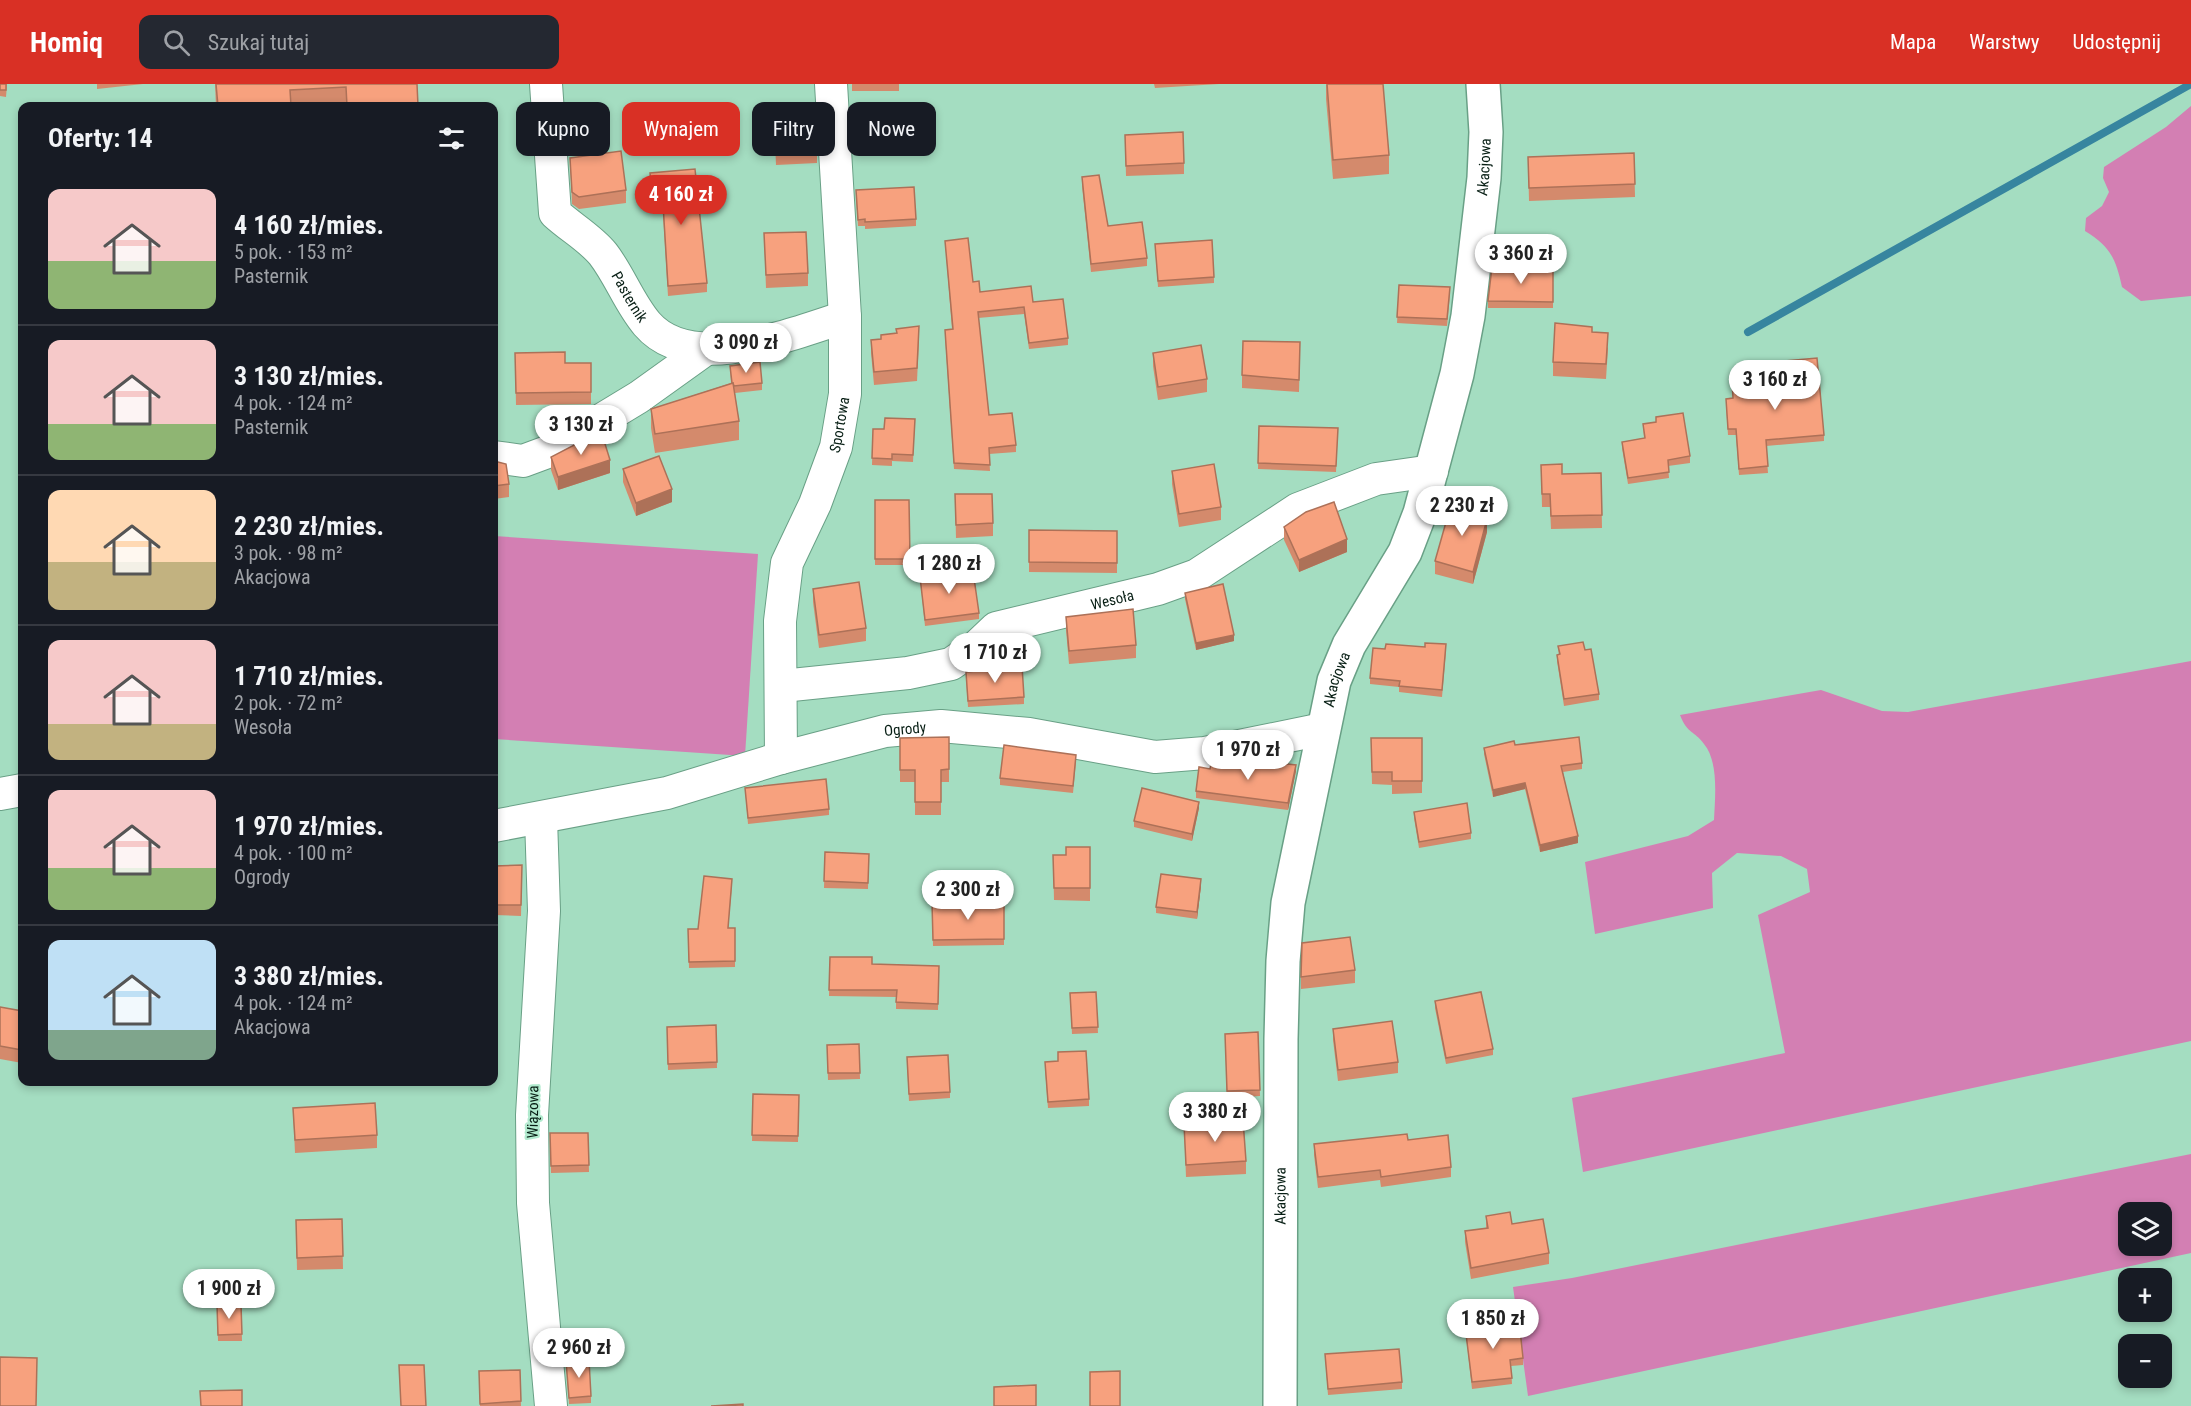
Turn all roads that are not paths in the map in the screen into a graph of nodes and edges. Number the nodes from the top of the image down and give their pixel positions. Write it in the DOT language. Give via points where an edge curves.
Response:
graph roads {
  1 [pos="546,84"];
  2 [pos="831,84"];
  3 [pos="1483,84"];
  4 [pos="845,317"];
  5 [pos="706,349"];
  6 [pos="498,458"];
  7 [pos="1432,471"];
  8 [pos="782,686"];
  9 [pos="1323,729"];
  10 [pos="781,758"];
  11 [pos="18,791"];
  12 [pos="0,794"];
  13 [pos="541,818"];
  14 [pos="498,825"];
  15 [pos="551,1406"];
  16 [pos="1280,1406"];
  1 -- 5 [label="street, Pasternik" via="555,213 601,252 621,279 635,308 656,333 691,349"];
  2 -- 4 [label="street, Sportowa"];
  3 -- 7 [label="street, Akacjowa" via="1484,178 1468,316"];
  4 -- 5 [label="street, Pasternik" via="728,348"];
  4 -- 8 [label="street, Sportowa" via="845,394 836,447 787,563 780,621"];
  5 -- 6 [label="street" via="639,398 550,451 523,461"];
  7 -- 8 [label="street, Wesoła" via="1376,479 1298,509 1197,575 1158,589 996,628 951,664 908,673"];
  7 -- 9 [label="street, Akacjowa" via="1405,552 1349,645 1334,681"];
  8 -- 10 [label="street, Sportowa"];
  9 -- 10 [label="street, Ogrody" via="1205,753 1155,757 1029,734 941,726 885,730"];
  9 -- 16 [label="street, Akacjowa" via="1288,903 1283,961"];
  10 -- 13 [label="street, Ogrody" via="667,793"];
  11 -- 12 [label="street"];
  13 -- 14 [label="street, Ogrody"];
  13 -- 15 [label="street, Wiązowa" via="544,910 532,1115 533,1203"];
}
